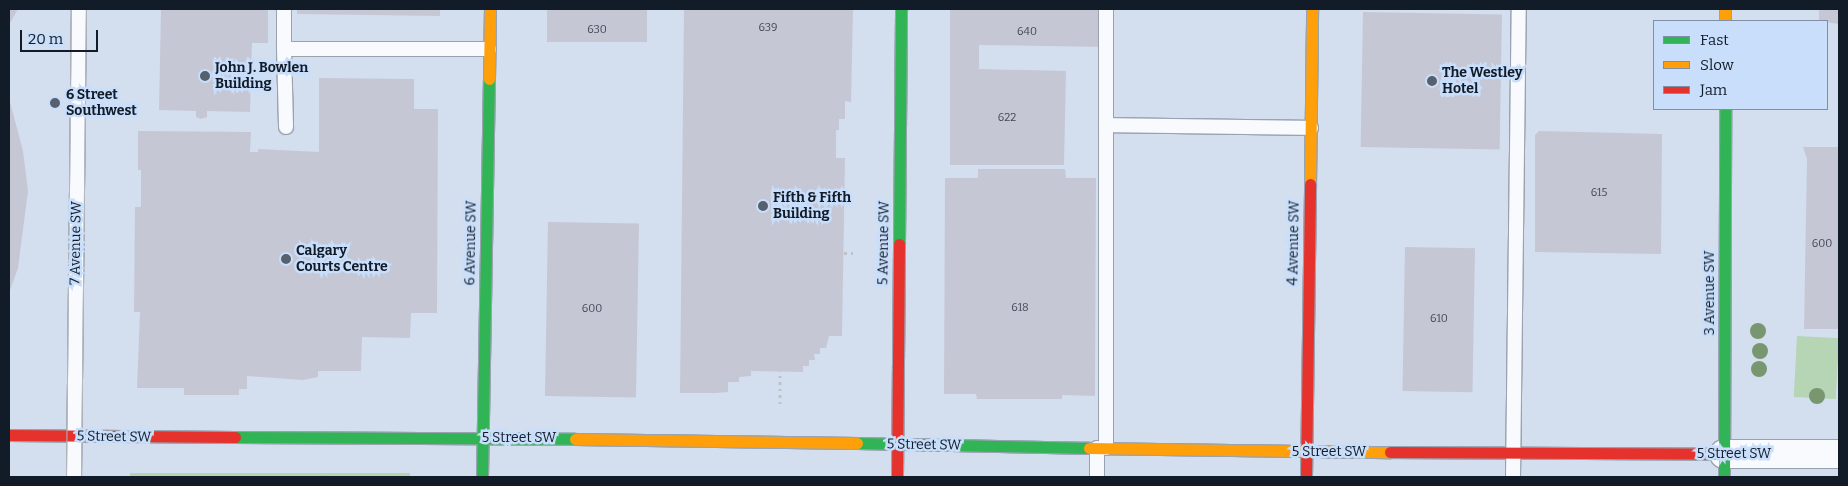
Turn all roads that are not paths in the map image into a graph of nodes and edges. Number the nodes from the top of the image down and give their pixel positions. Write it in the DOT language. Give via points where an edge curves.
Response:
graph roads {
  1 [pos="78,9"];
  2 [pos="284,9"];
  3 [pos="490,9"];
  4 [pos="901,9"];
  5 [pos="1106,9"];
  6 [pos="1312,9"];
  7 [pos="1519,9"];
  8 [pos="284,49"];
  9 [pos="489,49"];
  10 [pos="1725,110"];
  11 [pos="1106,125"];
  12 [pos="286,127"];
  13 [pos="1311,128"];
  14 [pos="9,435"];
  15 [pos="74,436"];
  16 [pos="483,438"];
  17 [pos="897,444"];
  18 [pos="1102,448"];
  19 [pos="1305,452"];
  20 [pos="1513,453"];
  21 [pos="1839,454"];
  22 [pos="1724,466"];
  23 [pos="74,477"];
  24 [pos="482,477"];
  25 [pos="897,477"];
  26 [pos="1097,477"];
  27 [pos="1306,477"];
  28 [pos="1513,477"];
  1 -- 15 [label="lane, 7 Avenue SW"];
  2 -- 8 [label="lane"];
  3 -- 9 [label="main road, 6 Avenue SW"];
  4 -- 17 [label="main road, 5 Avenue SW"];
  5 -- 11 [label="lane"];
  6 -- 13 [label="main road, 4 Avenue SW"];
  7 -- 20 [label="lane"];
  8 -- 9 [label="lane"];
  8 -- 12 [label="lane"];
  9 -- 16 [label="main road, 6 Avenue SW"];
  10 -- 22 [label="main road, 3 Avenue SW"];
  11 -- 13 [label="lane"];
  11 -- 18 [label="lane"];
  13 -- 19 [label="main road, 4 Avenue SW"];
  14 -- 15 [label="main road, 5 Street SW"];
  15 -- 16 [label="main road, 5 Street SW"];
  15 -- 23 [label="lane, 7 Avenue SW"];
  16 -- 17 [label="main road, 5 Street SW"];
  16 -- 24 [label="main road, 6 Avenue SW"];
  17 -- 18 [label="main road, 5 Street SW"];
  17 -- 25 [label="main road, 5 Avenue SW"];
  18 -- 19 [label="main road, 5 Street SW"];
  18 -- 26 [label="lane"];
  19 -- 20 [label="main road, 5 Street SW"];
  19 -- 27 [label="main road, 4 Avenue SW"];
  20 -- 22 [label="main road, 5 Street SW"];
  20 -- 28 [label="lane"];
  21 -- 22 [label="street, 5 Street SW"];
}
